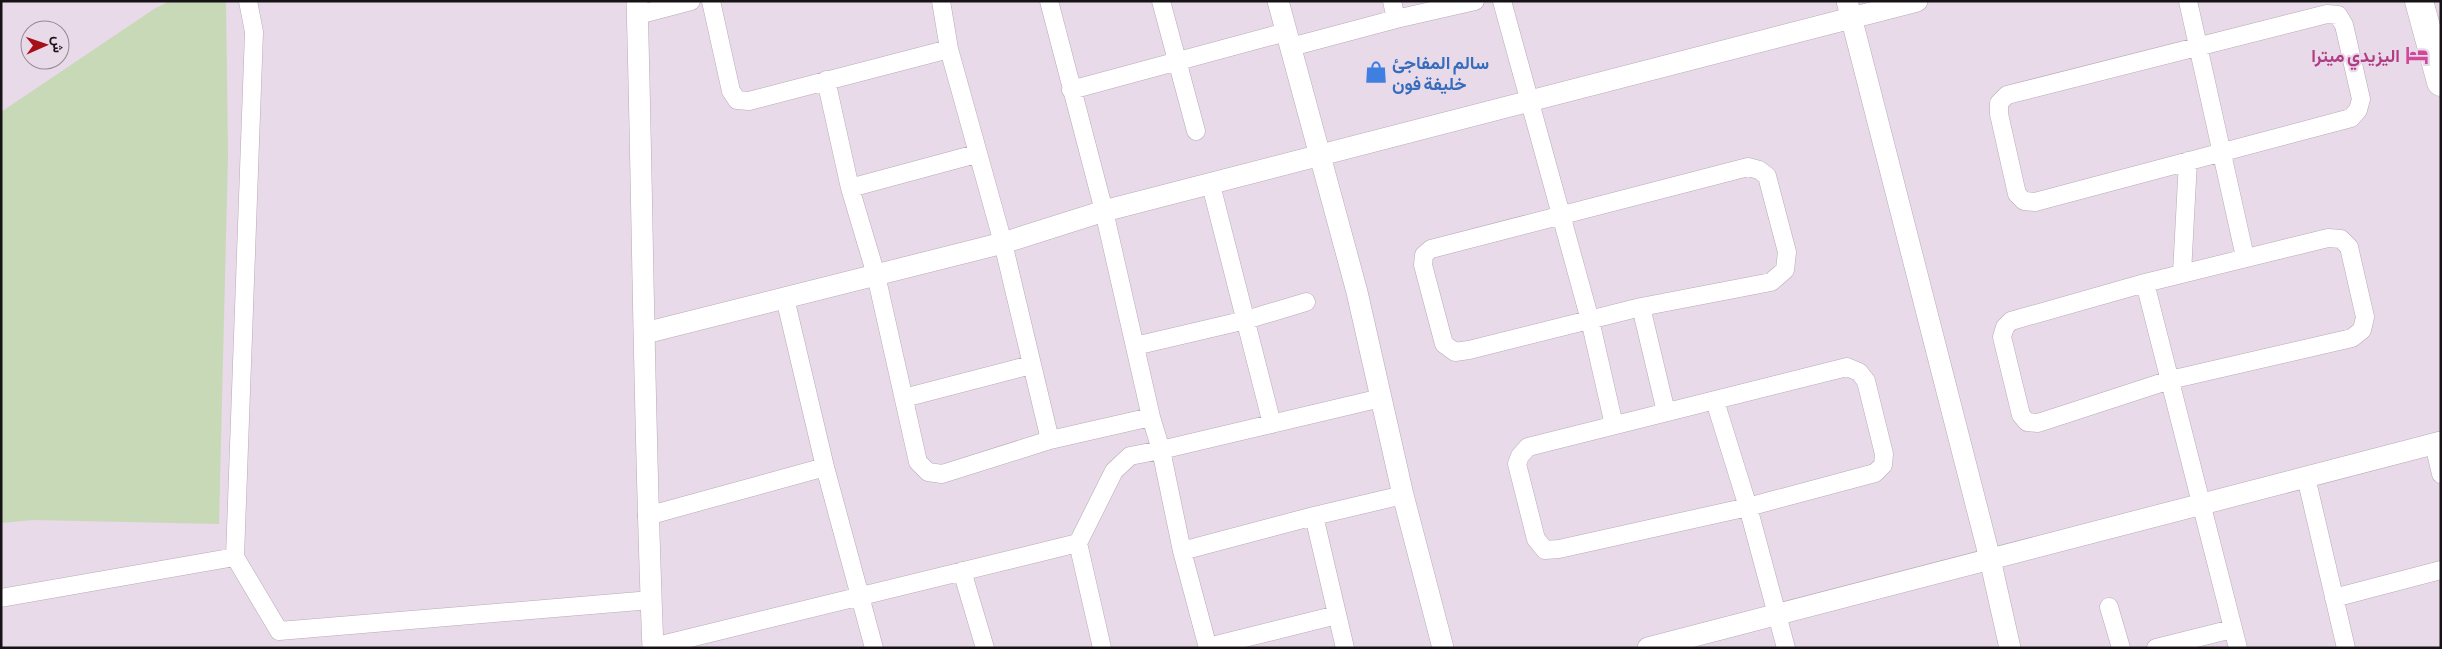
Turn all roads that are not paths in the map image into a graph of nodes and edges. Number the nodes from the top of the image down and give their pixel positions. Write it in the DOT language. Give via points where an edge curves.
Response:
graph roads {
  1 [pos="248,1"];
  2 [pos="691,1"];
  3 [pos="711,1"];
  4 [pos="941,1"];
  5 [pos="1049,1"];
  6 [pos="1161,1"];
  7 [pos="1278,1"];
  8 [pos="1392,1"];
  9 [pos="1476,1"];
  10 [pos="1502,1"];
  11 [pos="1917,1"];
  12 [pos="2188,1"];
  13 [pos="2419,1"];
  14 [pos="638,8"];
  15 [pos="1850,10"];
  16 [pos="1396,18"];
  17 [pos="1288,39"];
  18 [pos="2197,46"];
  19 [pos="949,49"];
  20 [pos="1177,62"];
  21 [pos="826,80"];
  22 [pos="2441,82"];
  23 [pos="1071,90"];
  24 [pos="1528,102"];
  25 [pos="1196,131"];
  26 [pos="2221,152"];
  27 [pos="976,154"];
  28 [pos="1322,156"];
  29 [pos="2188,161"];
  30 [pos="1211,185"];
  31 [pos="850,188"];
  32 [pos="1104,211"];
  33 [pos="1562,215"];
  34 [pos="1003,243"];
  35 [pos="2245,257"];
  36 [pos="2182,273"];
  37 [pos="876,275"];
  38 [pos="2145,283"];
  39 [pos="785,298"];
  40 [pos="1306,302"];
  41 [pos="1641,307"];
  42 [pos="1246,320"];
  43 [pos="1590,320"];
  44 [pos="645,333"];
  45 [pos="1135,346"];
  46 [pos="1032,365"];
  47 [pos="2170,380"];
  48 [pos="904,398"];
  49 [pos="1381,398"];
  50 [pos="1715,401"];
  51 [pos="1666,412"];
  52 [pos="1151,417"];
  53 [pos="1272,424"];
  54 [pos="1614,425"];
  55 [pos="1050,440"];
  56 [pos="2437,443"];
  57 [pos="1161,450"];
  58 [pos="825,467"];
  59 [pos="2441,474"];
  60 [pos="2306,477"];
  61 [pos="1404,495"];
  62 [pos="2202,504"];
  63 [pos="1748,507"];
  64 [pos="647,516"];
  65 [pos="1314,516"];
  66 [pos="1078,543"];
  67 [pos="1182,551"];
  68 [pos="235,556"];
  69 [pos="1990,559"];
  70 [pos="2441,570"];
  71 [pos="962,571"];
  72 [pos="862,595"];
  73 [pos="1,598"];
  74 [pos="2334,598"];
  75 [pos="651,600"];
  76 [pos="2109,607"];
  77 [pos="1337,615"];
  78 [pos="1778,615"];
  79 [pos="2232,629"];
  80 [pos="653,647"];
  81 [pos="1208,647"];
  82 [pos="874,648"];
  83 [pos="985,648"];
  84 [pos="1102,648"];
  85 [pos="1345,648"];
  86 [pos="1443,648"];
  87 [pos="1648,648"];
  88 [pos="1786,648"];
  89 [pos="2010,648"];
  90 [pos="2121,648"];
  91 [pos="2156,648"];
  92 [pos="2238,648"];
  93 [pos="2346,648"];
  1 -- 68 [label="street" via="254,32"];
  2 -- 14 [label="street"];
  3 -- 21 [label="street" via="731,91 737,100 749,101"];
  4 -- 19 [label="street"];
  5 -- 23 [label="street"];
  6 -- 20 [label="street"];
  7 -- 17 [label="street"];
  8 -- 16 [label="street"];
  9 -- 16 [label="street"];
  10 -- 24 [label="street"];
  11 -- 15 [label="street"];
  12 -- 18 [label="street"];
  13 -- 22 [label="main road"];
  14 -- 44 [label="street"];
  15 -- 24 [label="street"];
  15 -- 69 [label="street"];
  16 -- 17 [label="street"];
  17 -- 20 [label="street"];
  17 -- 28 [label="street"];
  18 -- 26 [label="street"];
  18 -- 26 [label="street" via="2327,14 2338,16 2344,25 2361,99 2351,118"];
  18 -- 29 [label="street" via="2007,95 2000,103 1999,114 2017,194 2024,201 2035,202"];
  19 -- 21 [label="street"];
  19 -- 27 [label="street"];
  20 -- 23 [label="street"];
  20 -- 25 [label="street"];
  21 -- 31 [label="street"];
  23 -- 32 [label="street"];
  24 -- 28 [label="street"];
  24 -- 33 [label="street"];
  26 -- 29 [label="street"];
  26 -- 35 [label="street"];
  27 -- 31 [label="street"];
  27 -- 34 [label="street"];
  28 -- 30 [label="street"];
  28 -- 49 [label="street"];
  29 -- 36 [label="street"];
  30 -- 32 [label="street"];
  30 -- 42 [label="street"];
  31 -- 37 [label="street"];
  32 -- 34 [label="street"];
  32 -- 45 [label="street"];
  33 -- 41 [label="street" via="1748,167 1767,176 1787,252 1785,270 1772,282"];
  33 -- 43 [label="street"];
  33 -- 43 [label="street" via="1431,249 1424,255 1423,265 1444,344 1455,352 1468,350"];
  34 -- 37 [label="street"];
  34 -- 46 [label="street"];
  35 -- 36 [label="street"];
  35 -- 47 [label="street" via="2328,238 2341,239 2349,247 2366,316 2362,330 2352,338"];
  36 -- 38 [label="street"];
  37 -- 39 [label="street"];
  37 -- 48 [label="street"];
  38 -- 47 [label="street"];
  38 -- 47 [label="street" via="2011,321 2005,327 2002,337 2021,415 2027,422 2038,423"];
  39 -- 44 [label="street"];
  39 -- 58 [label="street"];
  40 -- 42 [label="street"];
  41 -- 43 [label="street"];
  41 -- 51 [label="street"];
  42 -- 45 [label="street"];
  42 -- 53 [label="street"];
  43 -- 54 [label="street"];
  44 -- 64 [label="street"];
  45 -- 52 [label="street"];
  46 -- 48 [label="street"];
  46 -- 55 [label="street"];
  47 -- 62 [label="street"];
  48 -- 55 [label="street" via="918,462 928,472 942,474"];
  49 -- 53 [label="street"];
  49 -- 61 [label="street"];
  50 -- 51 [label="street"];
  50 -- 63 [label="street"];
  50 -- 63 [label="street" via="1847,367 1860,372 1866,381 1884,454 1883,466 1875,473"];
  51 -- 54 [label="street"];
  52 -- 55 [label="street"];
  52 -- 57 [label="street"];
  53 -- 57 [label="street"];
  54 -- 63 [label="street" via="1528,447 1520,456 1517,464 1536,538 1545,550"];
  56 -- 59 [label="street"];
  56 -- 60 [label="street"];
  57 -- 66 [label="street" via="1130,456 1114,471"];
  57 -- 67 [label="street"];
  58 -- 64 [label="street"];
  58 -- 72 [label="street"];
  60 -- 62 [label="street"];
  60 -- 74 [label="street"];
  61 -- 65 [label="street"];
  61 -- 86 [label="street"];
  62 -- 69 [label="street"];
  62 -- 79 [label="street"];
  63 -- 78 [label="street"];
  64 -- 75 [label="street"];
  65 -- 67 [label="street"];
  65 -- 77 [label="street"];
  66 -- 71 [label="street"];
  66 -- 84 [label="street"];
  67 -- 81 [label="street"];
  68 -- 73 [label="street"];
  68 -- 75 [label="street" via="279,631"];
  69 -- 78 [label="street"];
  69 -- 89 [label="street"];
  70 -- 74 [label="street"];
  71 -- 72 [label="street"];
  71 -- 83 [label="street"];
  72 -- 80 [label="street"];
  72 -- 82 [label="street"];
  74 -- 93 [label="street"];
  75 -- 80 [label="street"];
  76 -- 90 [label="street"];
  77 -- 81 [label="street"];
  77 -- 85 [label="street"];
  78 -- 87 [label="street"];
  78 -- 88 [label="street"];
  79 -- 91 [label="street"];
  79 -- 92 [label="street"];
}
